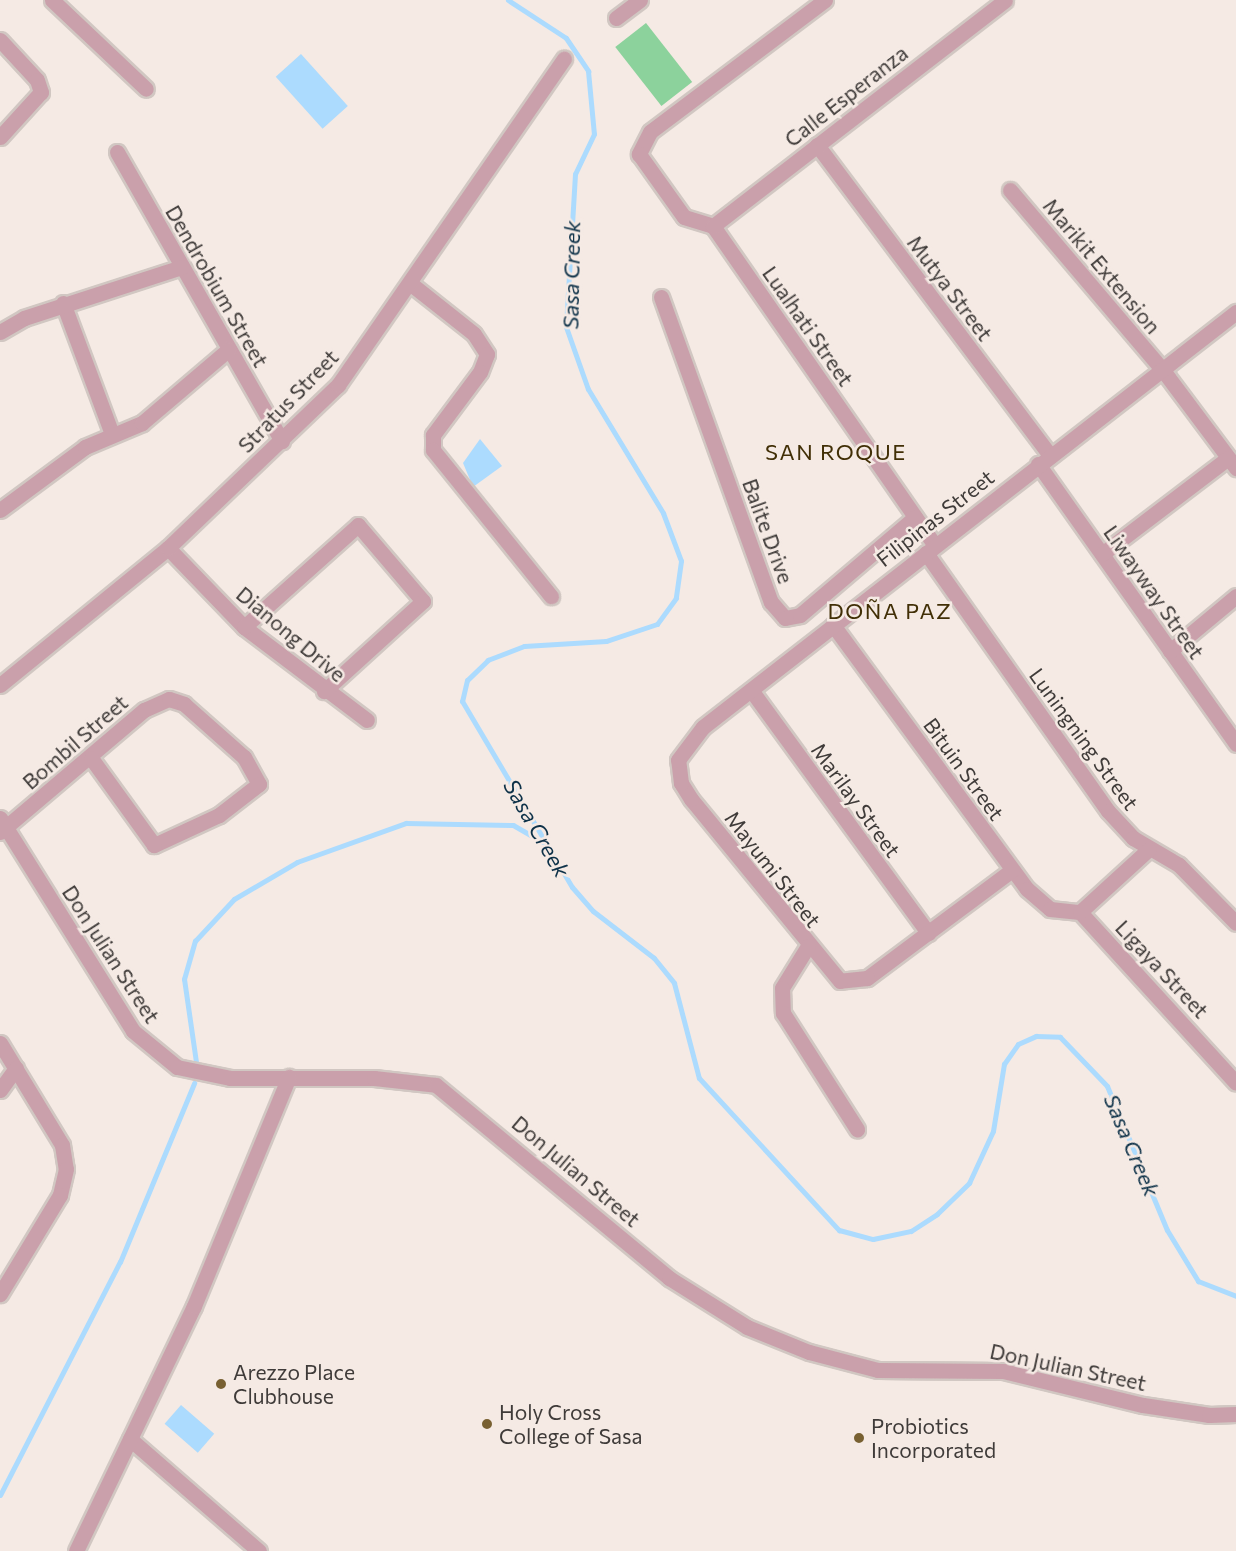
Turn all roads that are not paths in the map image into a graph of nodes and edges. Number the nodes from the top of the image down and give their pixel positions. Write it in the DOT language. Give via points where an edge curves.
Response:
graph roads {
  1 [pos="52,0"];
  2 [pos="640,0"];
  3 [pos="825,0"];
  4 [pos="1005,0"];
  5 [pos="616,18"];
  6 [pos="0,40"];
  7 [pos="564,59"];
  8 [pos="146,88"];
  9 [pos="0,137"];
  10 [pos="817,146"];
  11 [pos="117,152"];
  12 [pos="1010,190"];
  13 [pos="713,226"];
  14 [pos="182,267"];
  15 [pos="411,284"];
  16 [pos="661,297"];
  17 [pos="63,303"];
  18 [pos="1236,312"];
  19 [pos="0,333"];
  20 [pos="228,350"];
  21 [pos="1162,369"];
  22 [pos="112,434"];
  23 [pos="282,441"];
  24 [pos="1044,460"];
  25 [pos="1232,463"];
  26 [pos="0,510"];
  27 [pos="915,517"];
  28 [pos="168,548"];
  29 [pos="930,549"];
  30 [pos="1102,554"];
  31 [pos="551,596"];
  32 [pos="1236,596"];
  33 [pos="833,625"];
  34 [pos="244,627"];
  35 [pos="1170,651"];
  36 [pos="0,685"];
  37 [pos="751,690"];
  38 [pos="324,691"];
  39 [pos="367,720"];
  40 [pos="1236,744"];
  41 [pos="92,758"];
  42 [pos="677,771"];
  43 [pos="2,826"];
  44 [pos="1149,849"];
  45 [pos="1012,870"];
  46 [pos="1080,912"];
  47 [pos="1236,923"];
  48 [pos="928,933"];
  49 [pos="808,946"];
  50 [pos="0,1043"];
  51 [pos="16,1068"];
  52 [pos="290,1077"];
  53 [pos="1236,1083"];
  54 [pos="0,1090"];
  55 [pos="857,1129"];
  56 [pos="0,1294"];
  57 [pos="1236,1414"];
  58 [pos="130,1439"];
  59 [pos="76,1551"];
  60 [pos="259,1551"];
  1 -- 8 [label="street"];
  2 -- 5 [label="street"];
  3 -- 13 [label="street" via="639,146 643,161 684,217"];
  4 -- 10 [label="street, Calle Esperanza"];
  6 -- 9 [label="street" via="37,80 41,92"];
  7 -- 15 [label="street, Stratus Street"];
  10 -- 13 [label="street, Calle Esperanza"];
  10 -- 24 [label="street, Mutya Street"];
  11 -- 14 [label="street, Dendrobium Street"];
  12 -- 21 [label="street, Marikit Extension"];
  13 -- 27 [label="street, Lualhati Street"];
  14 -- 17 [label="street"];
  14 -- 20 [label="street, Dendrobium Street"];
  15 -- 23 [label="street, Stratus Street" via="338,385"];
  15 -- 31 [label="street" via="474,334 487,354 433,435 433,450"];
  16 -- 27 [label="street, Balite Drive" via="771,602 785,618 800,615"];
  17 -- 19 [label="street"];
  17 -- 22 [label="street"];
  18 -- 21 [label="street, Filipinas Street"];
  20 -- 22 [label="street" via="150,418"];
  20 -- 23 [label="street, Dendrobium Street"];
  21 -- 24 [label="street, Filipinas Street"];
  21 -- 25 [label="street, Marikit Extension"];
  22 -- 26 [label="street" via="51,470"];
  23 -- 28 [label="street, Stratus Street"];
  24 -- 29 [label="street, Filipinas Street"];
  24 -- 30 [label="street, Liwayway Street"];
  25 -- 30 [label="street"];
  27 -- 29 [label="street, Lualhati Street"];
  28 -- 34 [label="street, Dianong Drive"];
  28 -- 36 [label="street, Stratus Street"];
  29 -- 33 [label="street, Filipinas Street"];
  29 -- 44 [label="street, Luningning Street" via="1108,811"];
  30 -- 35 [label="street, Liwayway Street"];
  32 -- 35 [label="street"];
  33 -- 37 [label="street, Filipinas Street"];
  33 -- 45 [label="street, Bituin Street"];
  34 -- 38 [label="street, Dianong Drive"];
  34 -- 38 [label="street" via="358,525 423,601"];
  35 -- 40 [label="street, Liwayway Street"];
  37 -- 42 [label="street, Filipinas Street" via="683,748"];
  37 -- 48 [label="street, Marilay Street"];
  38 -- 39 [label="street, Dianong Drive"];
  41 -- 41 [label="street, Bombil Street" via="144,710 176,699 260,777 246,799 178,838 154,845"];
  41 -- 43 [label="street, Bombil Street"];
  42 -- 49 [label="street, Mayumi Street" via="692,799"];
  43 -- 52 [label="street, Don Julian Street" via="133,1031 154,1054 205,1076"];
  44 -- 46 [label="street"];
  44 -- 47 [label="street, Luningning Street" via="1179,865"];
  45 -- 46 [label="street, Bituin Street" via="1050,909"];
  45 -- 48 [label="street"];
  46 -- 53 [label="street, Ligaya Street"];
  48 -- 49 [label="street, Mayumi Street" via="867,978 848,983 834,976"];
  49 -- 55 [label="street" via="782,988 783,1013"];
  50 -- 51 [label="street"];
  51 -- 54 [label="street"];
  51 -- 56 [label="street" via="62,1145 66,1169 60,1195"];
  52 -- 57 [label="street, Don Julian Street" via="436,1085 669,1278 747,1327 809,1352 878,1370 1003,1371 1143,1405 1209,1415"];
  52 -- 58 [label="street" via="194,1306"];
  58 -- 59 [label="street"];
  58 -- 60 [label="street"];
}
